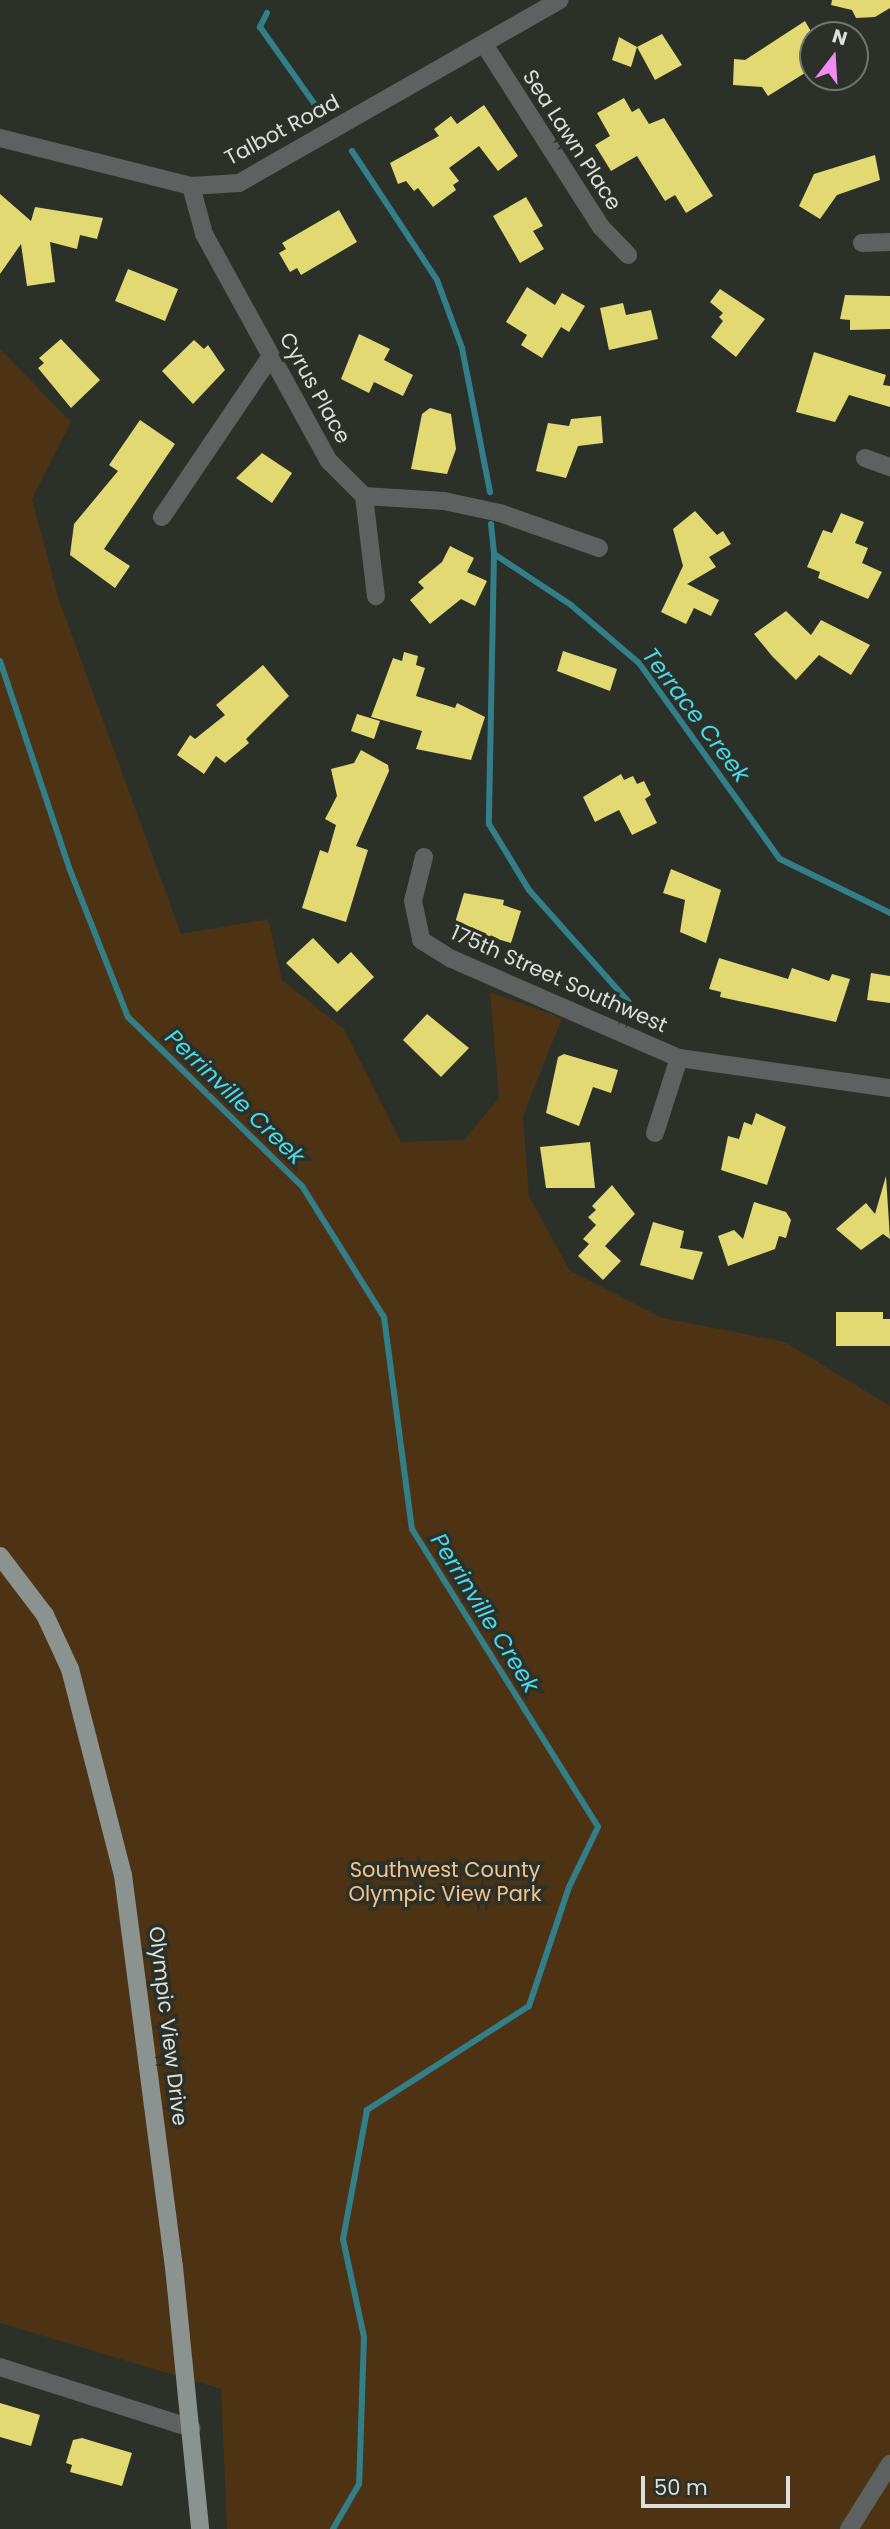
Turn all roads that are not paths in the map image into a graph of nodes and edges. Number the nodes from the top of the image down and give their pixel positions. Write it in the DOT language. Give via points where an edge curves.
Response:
graph roads {
  1 [pos="560,0"];
  2 [pos="484,44"];
  3 [pos="0,138"];
  4 [pos="191,186"];
  5 [pos="890,242"];
  6 [pos="862,243"];
  7 [pos="628,256"];
  8 [pos="271,356"];
  9 [pos="864,458"];
  10 [pos="890,467"];
  11 [pos="364,496"];
  12 [pos="162,517"];
  13 [pos="599,548"];
  14 [pos="376,596"];
  15 [pos="424,857"];
  16 [pos="679,1058"];
  17 [pos="890,1088"];
  18 [pos="655,1133"];
  19 [pos="0,1556"];
  20 [pos="0,2367"];
  21 [pos="191,2428"];
  22 [pos="890,2464"];
  23 [pos="200,2529"];
  24 [pos="849,2529"];
  1 -- 2 [label="street, Talbot Road"];
  2 -- 4 [label="street, Talbot Road" via="239,183"];
  2 -- 7 [label="street, Sea Lawn Place" via="601,227"];
  3 -- 4 [label="street, Talbot Road"];
  4 -- 8 [label="street, Cyrus Place" via="204,234"];
  5 -- 6 [label="street"];
  8 -- 11 [label="street, Cyrus Place" via="329,461"];
  8 -- 12 [label="street"];
  9 -- 10 [label="street"];
  11 -- 13 [label="street" via="444,501 500,513"];
  11 -- 14 [label="street"];
  15 -- 16 [label="street, 175th Street Southwest" via="413,901 421,940 452,959"];
  16 -- 17 [label="street, 175th Street Southwest"];
  16 -- 18 [label="street, 175th Street Southwest"];
  19 -- 21 [label="main road, Olympic View Drive" via="32,1594 60,1643 110,1814 143,1997"];
  20 -- 21 [label="street"];
  21 -- 23 [label="main road, Olympic View Drive"];
  22 -- 24 [label="street"];
}
